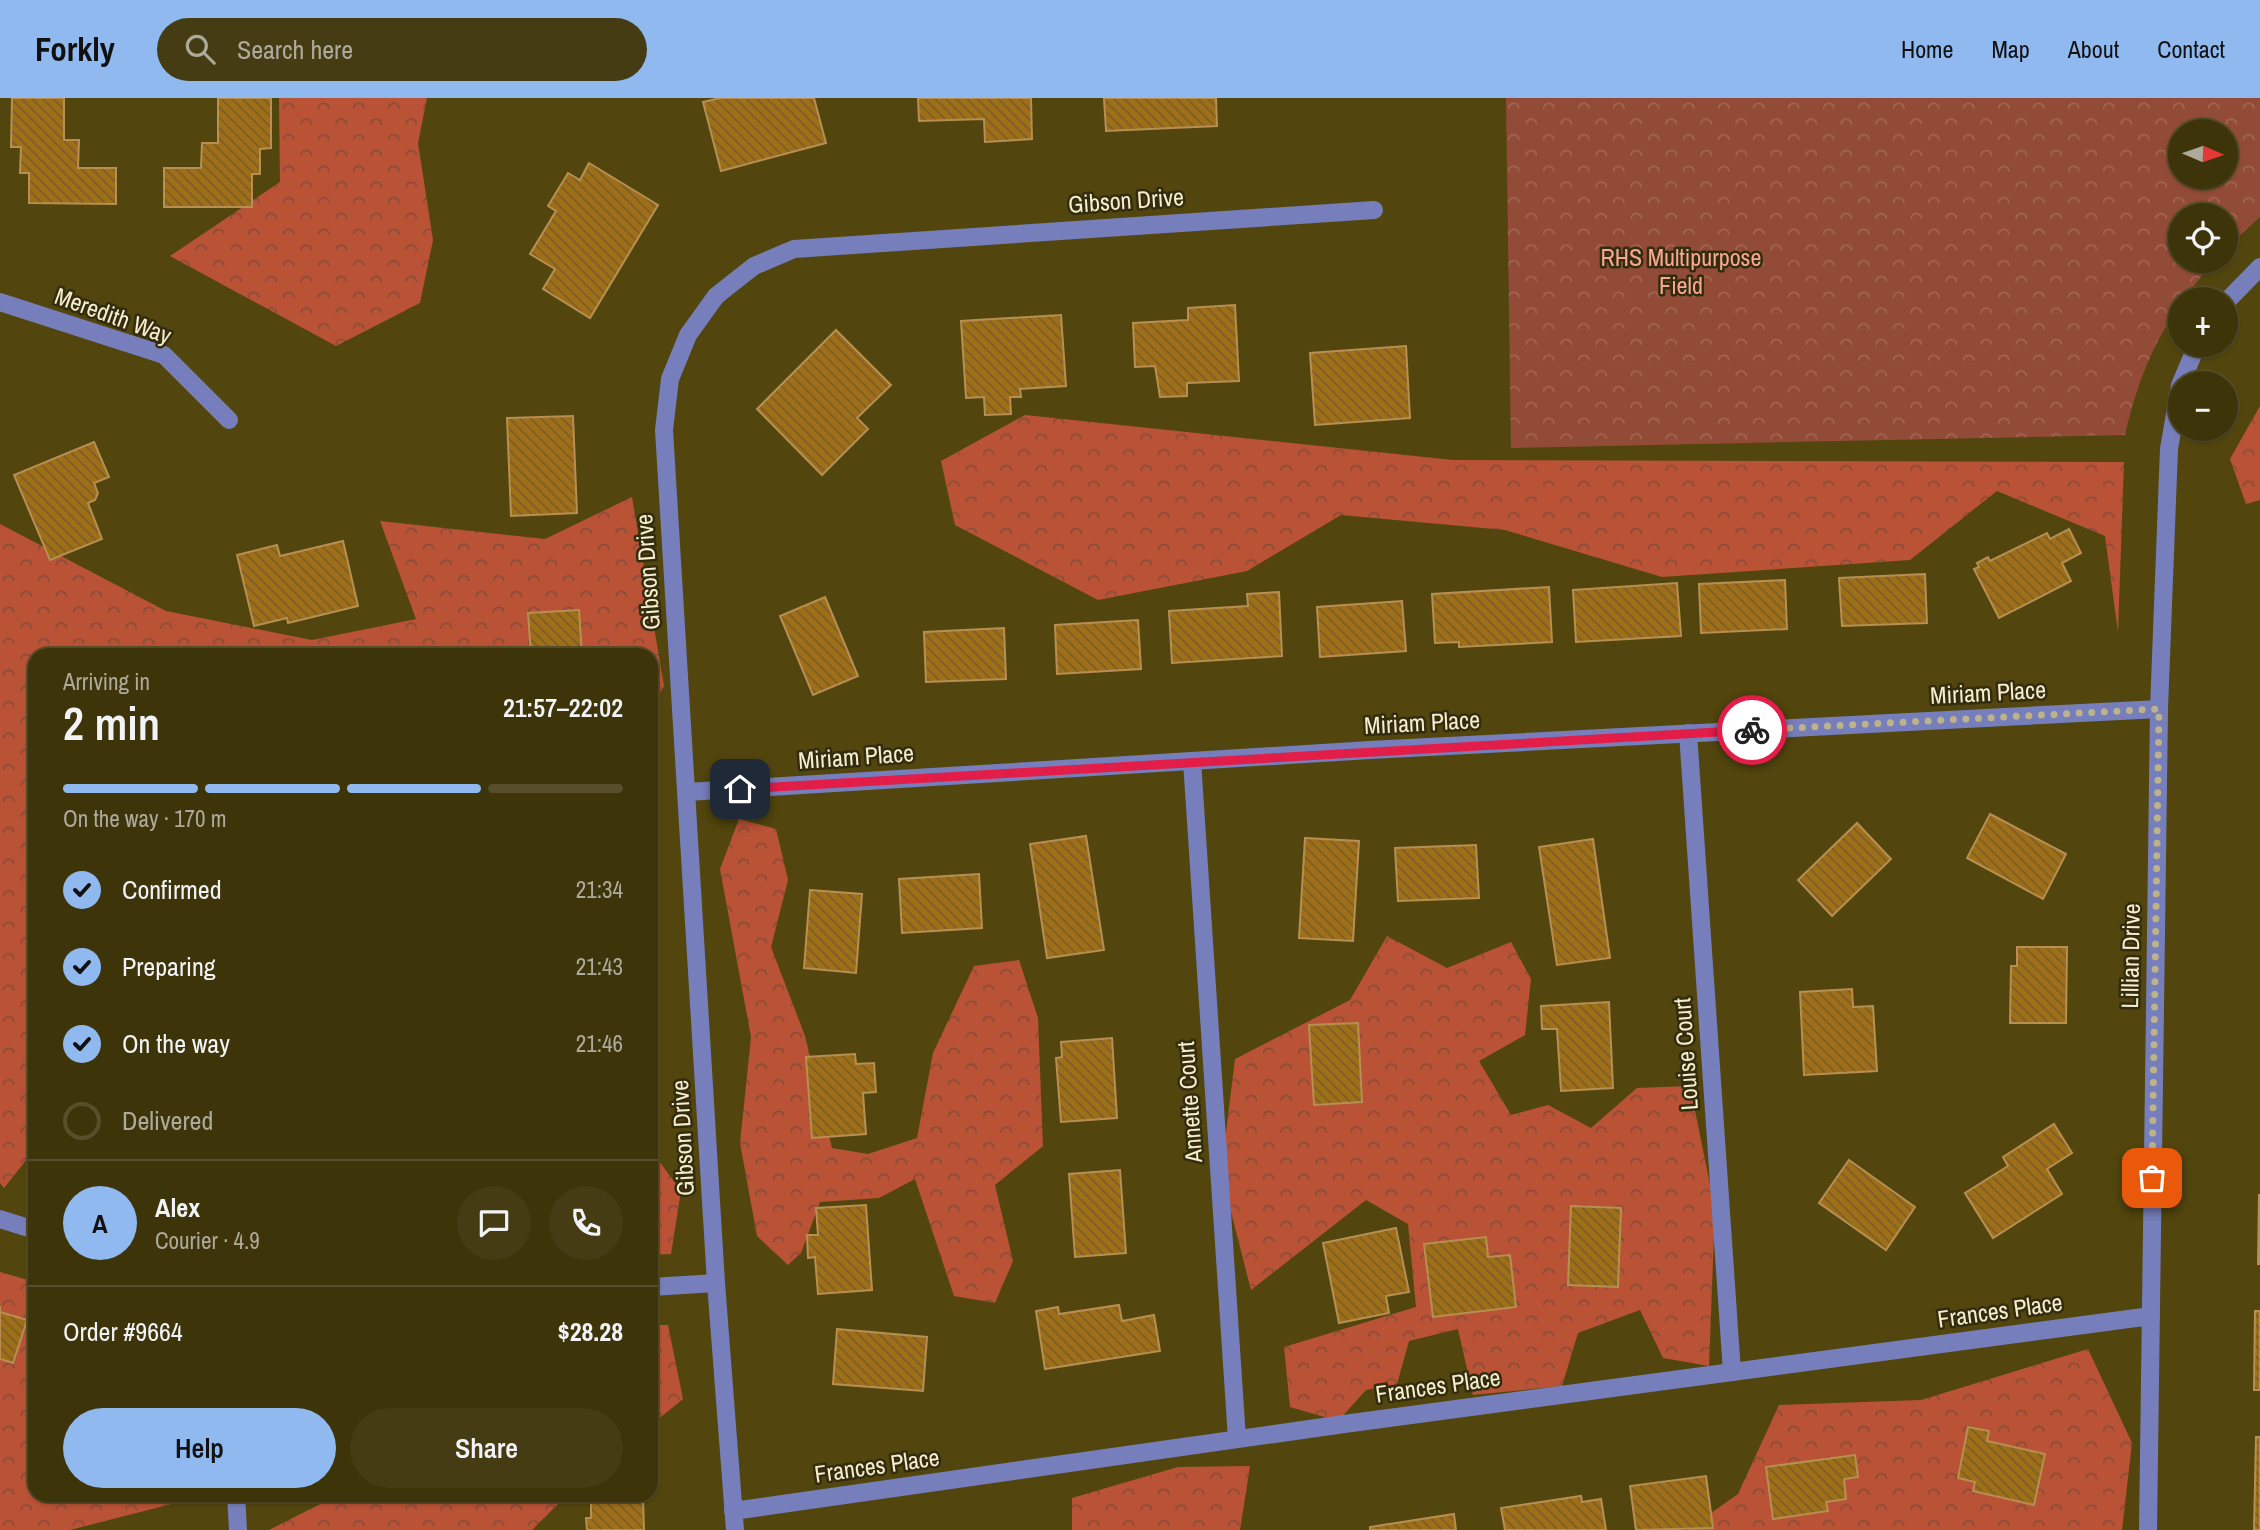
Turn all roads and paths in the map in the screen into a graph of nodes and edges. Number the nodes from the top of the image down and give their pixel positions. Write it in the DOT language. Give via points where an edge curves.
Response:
graph roads {
  1 [pos="1374,210"];
  2 [pos="2260,267"];
  3 [pos="2238,290"];
  4 [pos="0,302"];
  5 [pos="229,420"];
  6 [pos="2170,441"];
  7 [pos="2159,709"];
  8 [pos="1688,733"];
  9 [pos="1192,761"];
  10 [pos="687,792"];
  11 [pos="0,1219"];
  12 [pos="28,1228"];
  13 [pos="716,1283"];
  14 [pos="658,1287"];
  15 [pos="2151,1316"];
  16 [pos="1732,1372"];
  17 [pos="1237,1439"];
  18 [pos="236,1502"];
  19 [pos="733,1511"];
  20 [pos="238,1530"];
  21 [pos="735,1530"];
  22 [pos="2148,1530"];
  1 -- 10 [label="street, Gibson Drive" via="794,249 754,266 716,296 688,335 670,379 664,430"];
  2 -- 3 [label="street"];
  4 -- 5 [label="street, Meredith Way" via="164,355"];
  6 -- 7 [label="street, Lillian Drive"];
  7 -- 8 [label="street, Miriam Place"];
  7 -- 15 [label="street, Lillian Drive"];
  8 -- 9 [label="street, Miriam Place"];
  8 -- 16 [label="street, Louise Court"];
  9 -- 10 [label="street, Miriam Place"];
  9 -- 17 [label="street, Annette Court"];
  10 -- 13 [label="street, Gibson Drive"];
  11 -- 12 [label="street"];
  13 -- 14 [label="street"];
  13 -- 19 [label="street, Gibson Drive"];
  15 -- 16 [label="street, Frances Place"];
  15 -- 22 [label="street, Lillian Drive"];
  16 -- 17 [label="street, Frances Place"];
  17 -- 19 [label="street, Frances Place"];
  18 -- 20 [label="street"];
  19 -- 21 [label="street, Gibson Drive"];
}
